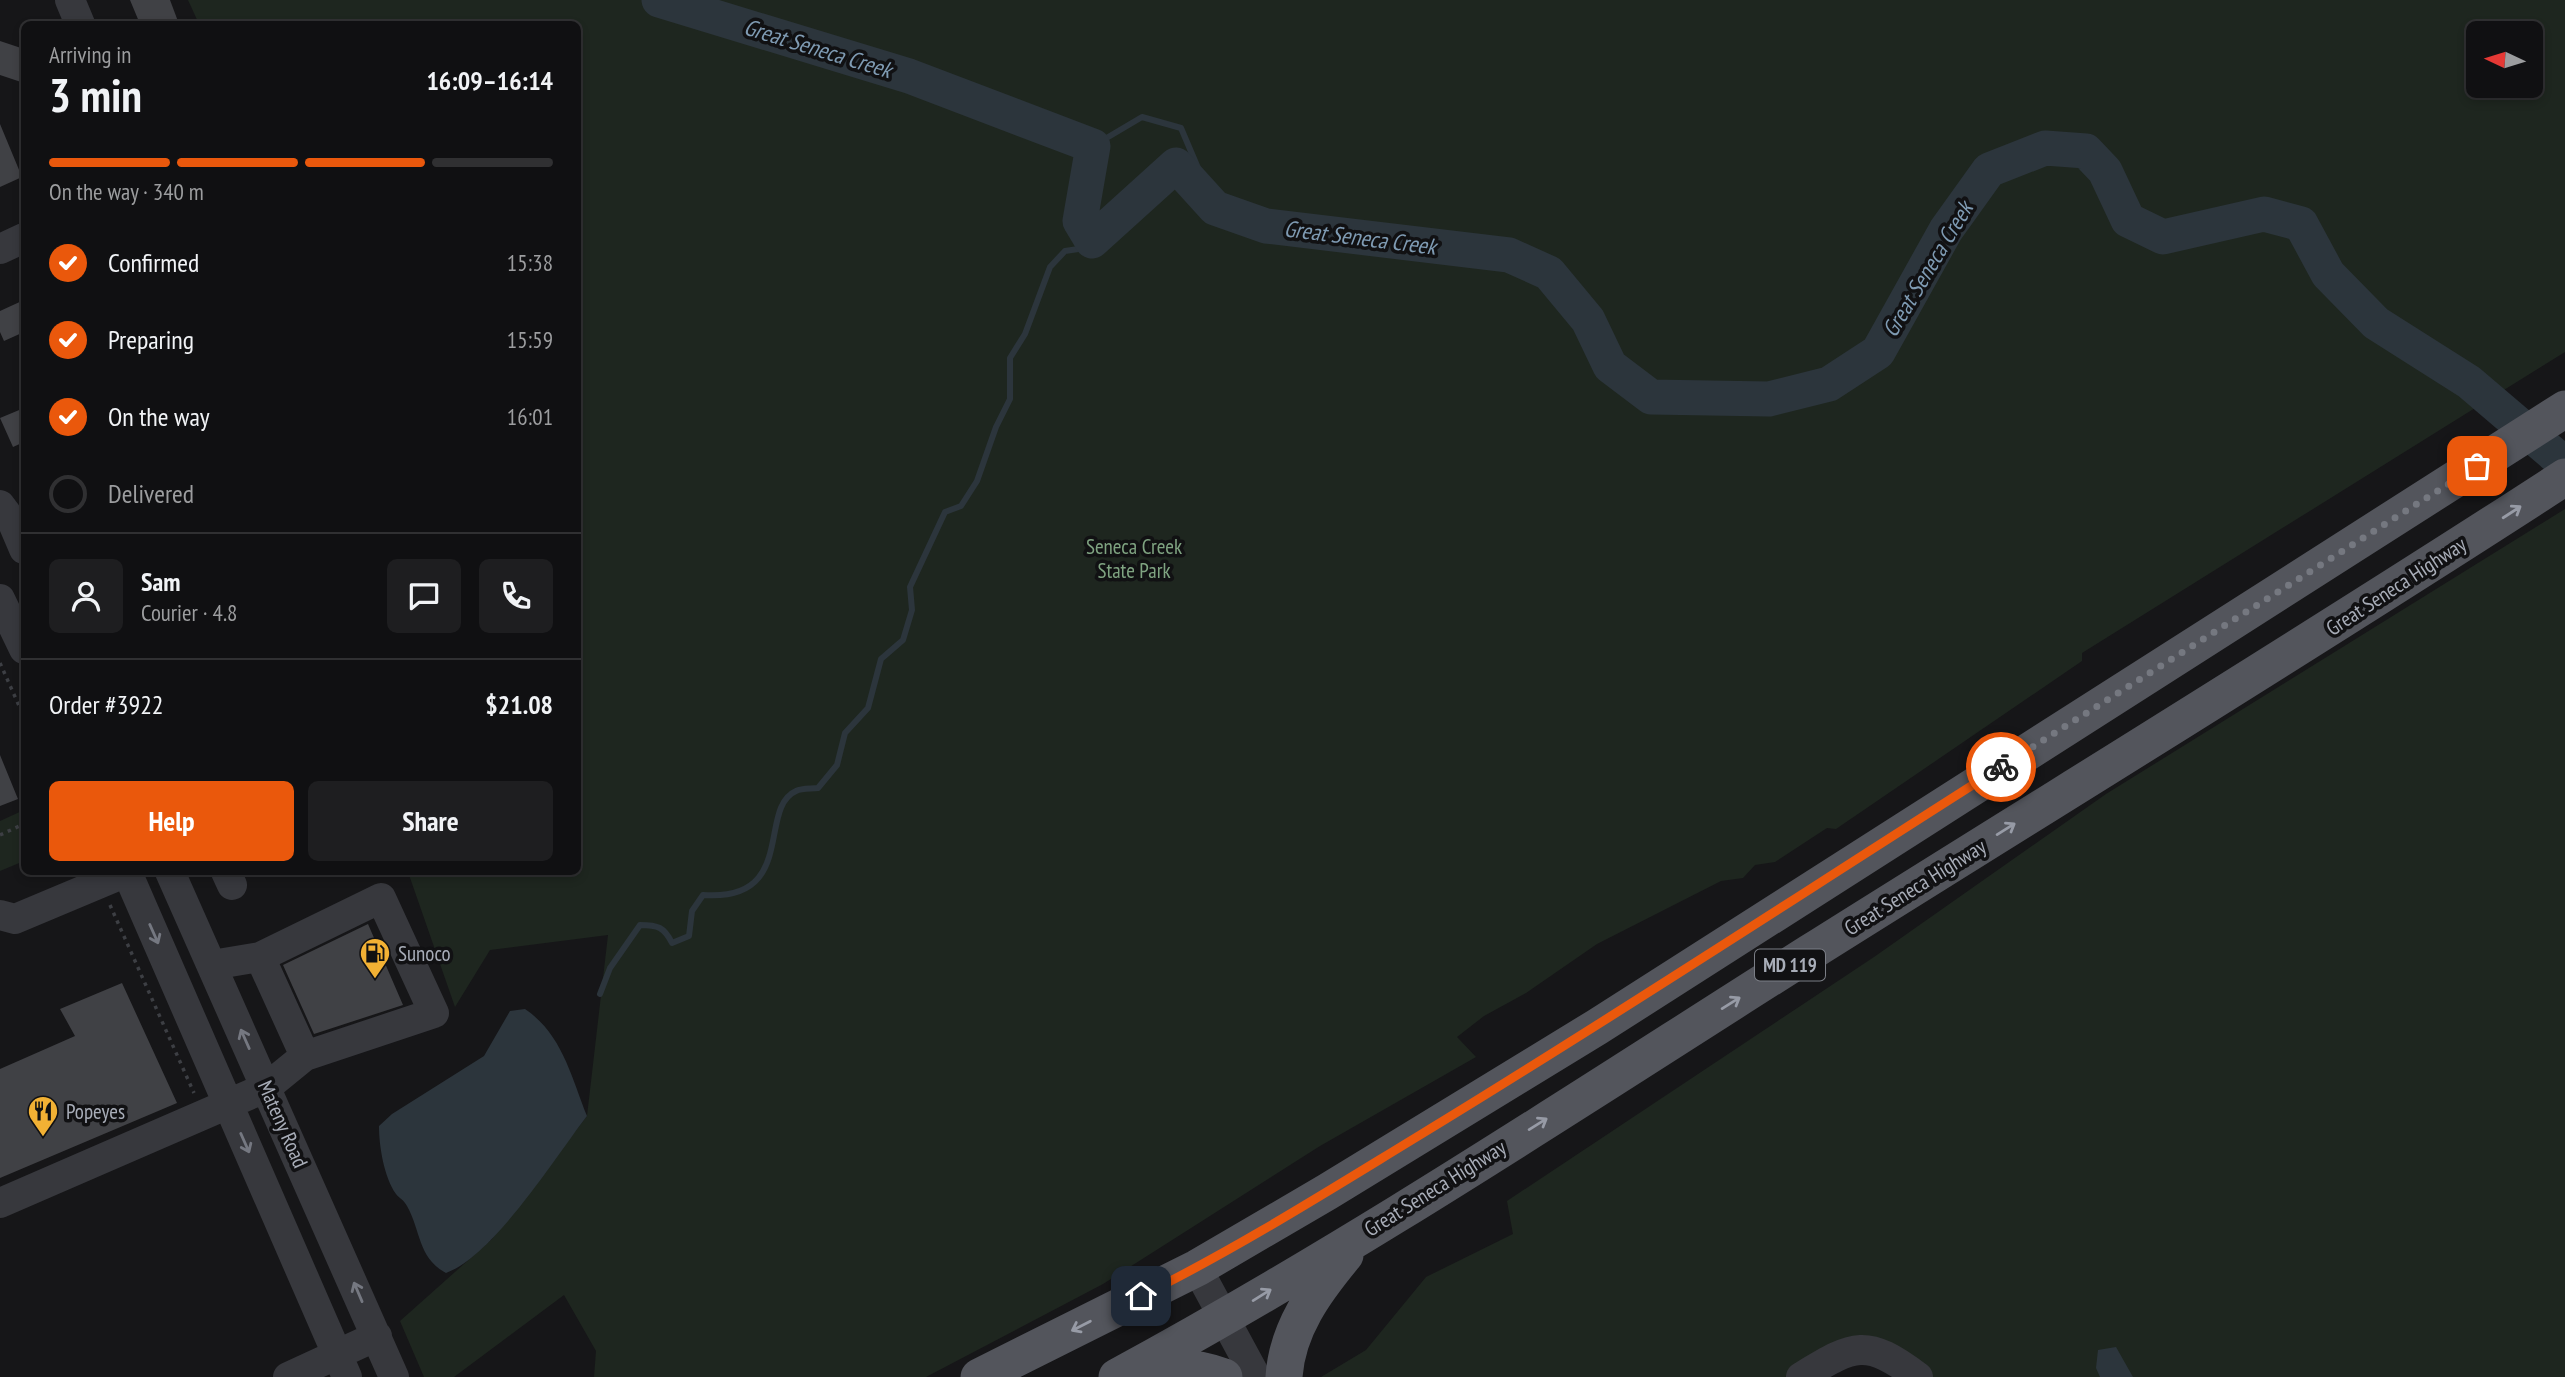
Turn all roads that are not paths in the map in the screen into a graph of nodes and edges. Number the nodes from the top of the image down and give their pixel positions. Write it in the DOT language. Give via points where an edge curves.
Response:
graph roads {
  1 [pos="69,0"];
  2 [pos="79,21"];
  3 [pos="21,240"];
  4 [pos="0,250"];
  5 [pos="2565,410"];
  6 [pos="2565,477"];
  7 [pos="9,517"];
  8 [pos="21,543"];
  9 [pos="0,599"];
  10 [pos="21,643"];
  11 [pos="120,875"];
  12 [pos="128,875"];
  13 [pos="171,875"];
  14 [pos="0,915"];
  15 [pos="260,957"];
  16 [pos="212,965"];
  17 [pos="306,1056"];
  18 [pos="267,1087"];
  19 [pos="227,1102"];
  20 [pos="0,1203"];
  21 [pos="1364,1232"];
  22 [pos="1198,1268"];
  23 [pos="1224,1319"];
  24 [pos="377,1336"];
  25 [pos="342,1366"];
  26 [pos="1119,1376"];
  27 [pos="288,1377"];
  28 [pos="394,1377"];
  29 [pos="979,1377"];
  30 [pos="1224,1377"];
  31 [pos="1256,1377"];
  32 [pos="1284,1377"];
  33 [pos="1801,1377"];
  34 [pos="1917,1377"];
  1 -- 2 [label="street"];
  3 -- 4 [label="street"];
  5 -- 22 [label="main road, MD 119" via="1597,1027"];
  21 -- 6 [label="main road, Great Seneca Highway / MD 119, one-way"];
  7 -- 8 [label="street"];
  9 -- 10 [label="street"];
  11 -- 14 [label="street" via="15,919"];
  12 -- 19 [label="street, Mateny Road, one-way"];
  13 -- 16 [label="street, Mateny Road"];
  15 -- 16 [label="street"];
  15 -- 17 [label="street"];
  15 -- 17 [label="street" via="381,898 434,1013"];
  18 -- 16 [label="street, Mateny Road, one-way"];
  17 -- 18 [label="street"];
  18 -- 19 [label="street"];
  24 -- 18 [label="street, Mateny Road, one-way"];
  19 -- 20 [label="street"];
  19 -- 25 [label="street, Mateny Road, one-way"];
  23 -- 21 [label="main road, Great Seneca Highway / MD 119, one-way"];
  21 -- 32 [label="main road" via="1316,1289 1300,1318"];
  22 -- 23 [label="street"];
  22 -- 29 [label="main road, MD 119, one-way"];
  23 -- 26 [label="main road, Great Seneca Highway / MD 119"];
  23 -- 31 [label="street"];
  24 -- 25 [label="street"];
  24 -- 28 [label="street, Mateny Road"];
  25 -- 27 [label="street"];
  26 -- 30 [label="main road" via="1150,1369 1186,1369"];
  33 -- 34 [label="street" via="1839,1354 1867,1348 1892,1357"];
}
